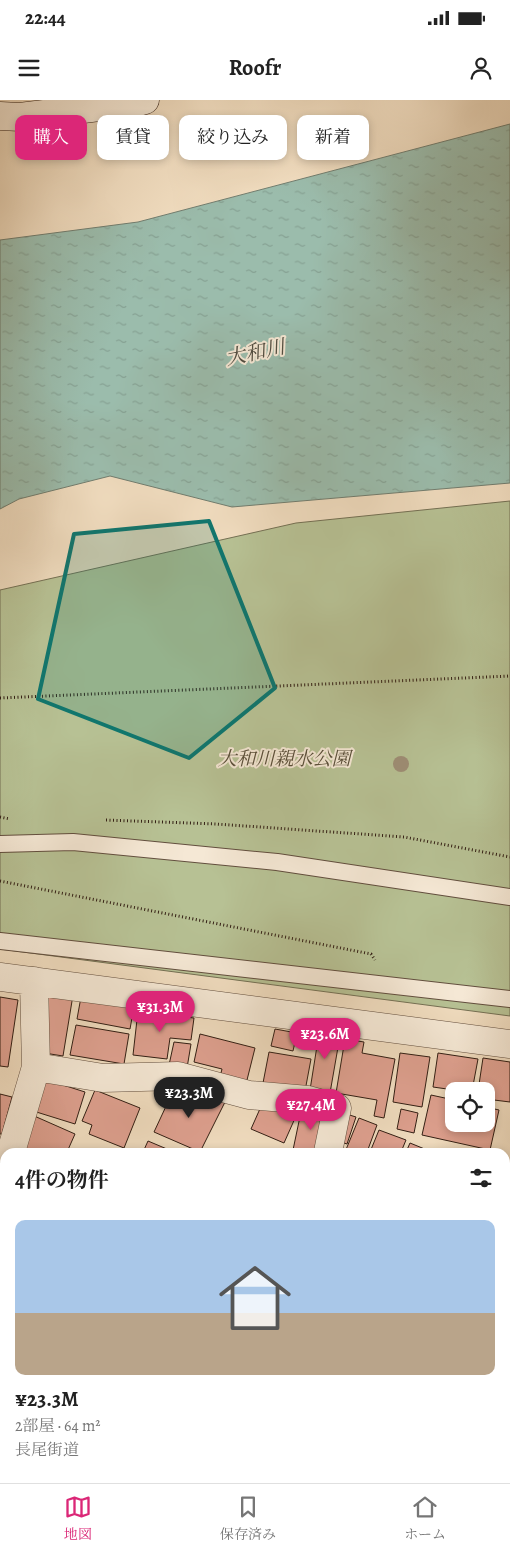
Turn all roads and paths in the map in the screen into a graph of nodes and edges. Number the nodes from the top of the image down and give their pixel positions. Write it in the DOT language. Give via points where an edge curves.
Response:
graph roads {
  1 [pos="145,100"];
  2 [pos="0,116"];
  3 [pos="510,676"];
  4 [pos="0,698"];
  5 [pos="0,817"];
  6 [pos="16,820"];
  7 [pos="100,820"];
  8 [pos="0,844"];
  9 [pos="510,857"];
  10 [pos="0,881"];
  11 [pos="510,897"];
  12 [pos="0,941"];
  13 [pos="0,977"];
  14 [pos="34,981"];
  15 [pos="395,986"];
  16 [pos="510,999"];
  17 [pos="510,1044"];
  18 [pos="36,1067"];
  19 [pos="11,1148"];
  20 [pos="329,1148"];
  1 -- 2 [label="street"];
  3 -- 4 [label="path"];
  5 -- 6 [label="path"];
  7 -- 9 [label="path" via="404,837"];
  8 -- 11 [label="lane" via="73,842 277,862"];
  10 -- 15 [label="path" via="371,954"];
  12 -- 15 [label="lane"];
  13 -- 14 [label="street"];
  14 -- 17 [label="street"];
  14 -- 18 [label="street"];
  15 -- 16 [label="lane"];
  18 -- 19 [label="street"];
  18 -- 20 [label="street" via="102,1078 178,1076 250,1096 308,1100 337,1108"];
}
